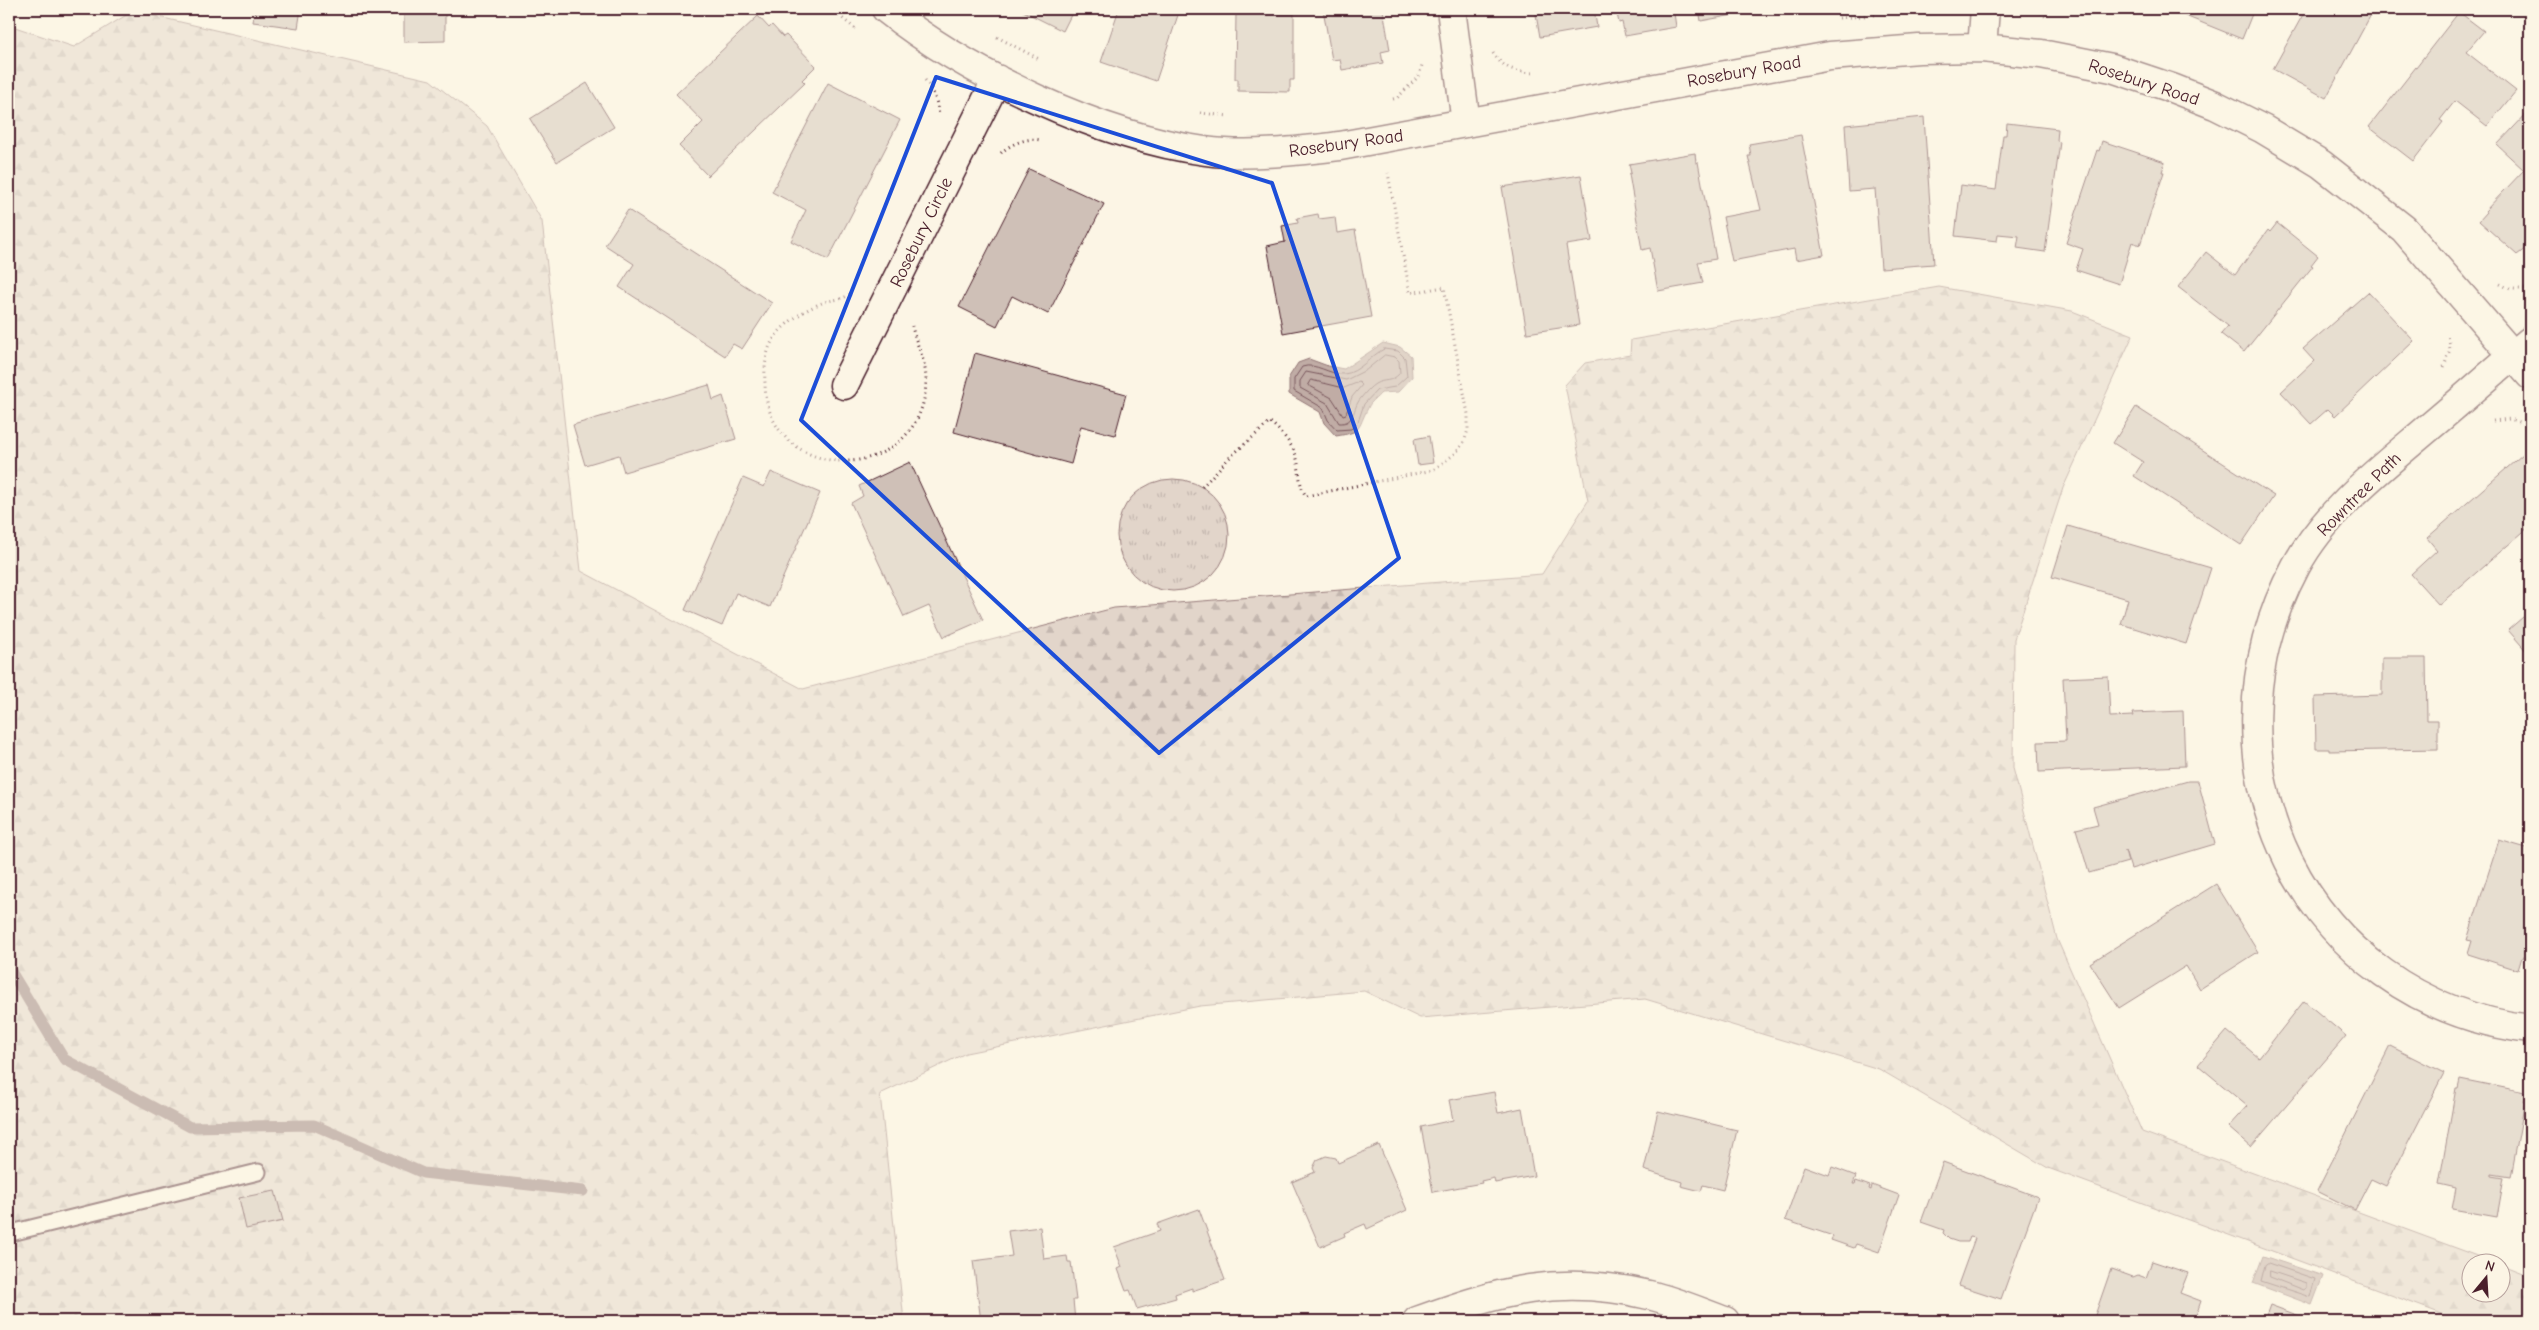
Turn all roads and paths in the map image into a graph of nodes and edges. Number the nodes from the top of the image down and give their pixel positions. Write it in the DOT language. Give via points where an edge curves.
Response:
graph roads {
  1 [pos="831,9"];
  2 [pos="886,9"];
  3 [pos="1451,9"];
  4 [pos="1985,9"];
  5 [pos="861,34"];
  6 [pos="1982,48"];
  7 [pos="924,79"];
  8 [pos="997,79"];
  9 [pos="938,123"];
  10 [pos="1466,123"];
  11 [pos="1045,141"];
  12 [pos="994,160"];
  13 [pos="1398,171"];
  14 [pos="1388,173"];
  15 [pos="1379,174"];
  16 [pos="854,291"];
  17 [pos="911,321"];
  18 [pos="2447,331"];
  19 [pos="2525,357"];
  20 [pos="2442,370"];
  21 [pos="844,385"];
  22 [pos="2484,424"];
  23 [pos="2530,426"];
  24 [pos="1202,487"];
  25 [pos="2530,1029"];
  26 [pos="258,1172"];
  27 [pos="9,1228"];
  28 [pos="1417,1321"];
  29 [pos="1725,1321"];
  1 -- 5 [label="path"];
  2 -- 8 [label="street, Rosebury Road" via="915,32"];
  3 -- 10 [label="street"];
  4 -- 6 [label="street"];
  6 -- 10 [label="street, Rosebury Road" via="1830,56"];
  6 -- 19 [label="street, Rosebury Road" via="2041,54 2112,68 2215,105 2263,129 2321,164 2404,230"];
  7 -- 9 [label="path" via="933,89 937,101"];
  8 -- 10 [label="street, Rosebury Road" via="1086,120 1136,137 1205,151 1270,153 1340,146"];
  8 -- 21 [label="street, Rosebury Circle"];
  11 -- 12 [label="path" via="1020,142 1007,147"];
  13 -- 14 [label="path"];
  14 -- 15 [label="path"];
  14 -- 24 [label="path" via="1410,293 1444,287 1468,414 1464,442 1456,453 1433,470 1306,496 1295,453 1270,422"];
  16 -- 17 [label="path" via="805,312 778,333 768,351 764,371 765,395 772,416 780,432 812,455 830,460 858,461 872,458 903,437 918,416 926,381 924,357"];
  18 -- 20 [label="path" via="2450,349"];
  19 -- 25 [label="street, Rowntree Path" via="2380,470 2318,532 2281,598 2267,639 2255,721 2258,766 2268,812 2281,848 2307,893 2333,928 2367,960 2412,992 2465,1016"];
  22 -- 23 [label="path" via="2510,419"];
  26 -- 27 [label="lane" via="15,1232"];
  28 -- 29 [label="street" via="1481,1298 1563,1285 1650,1295"];
}
